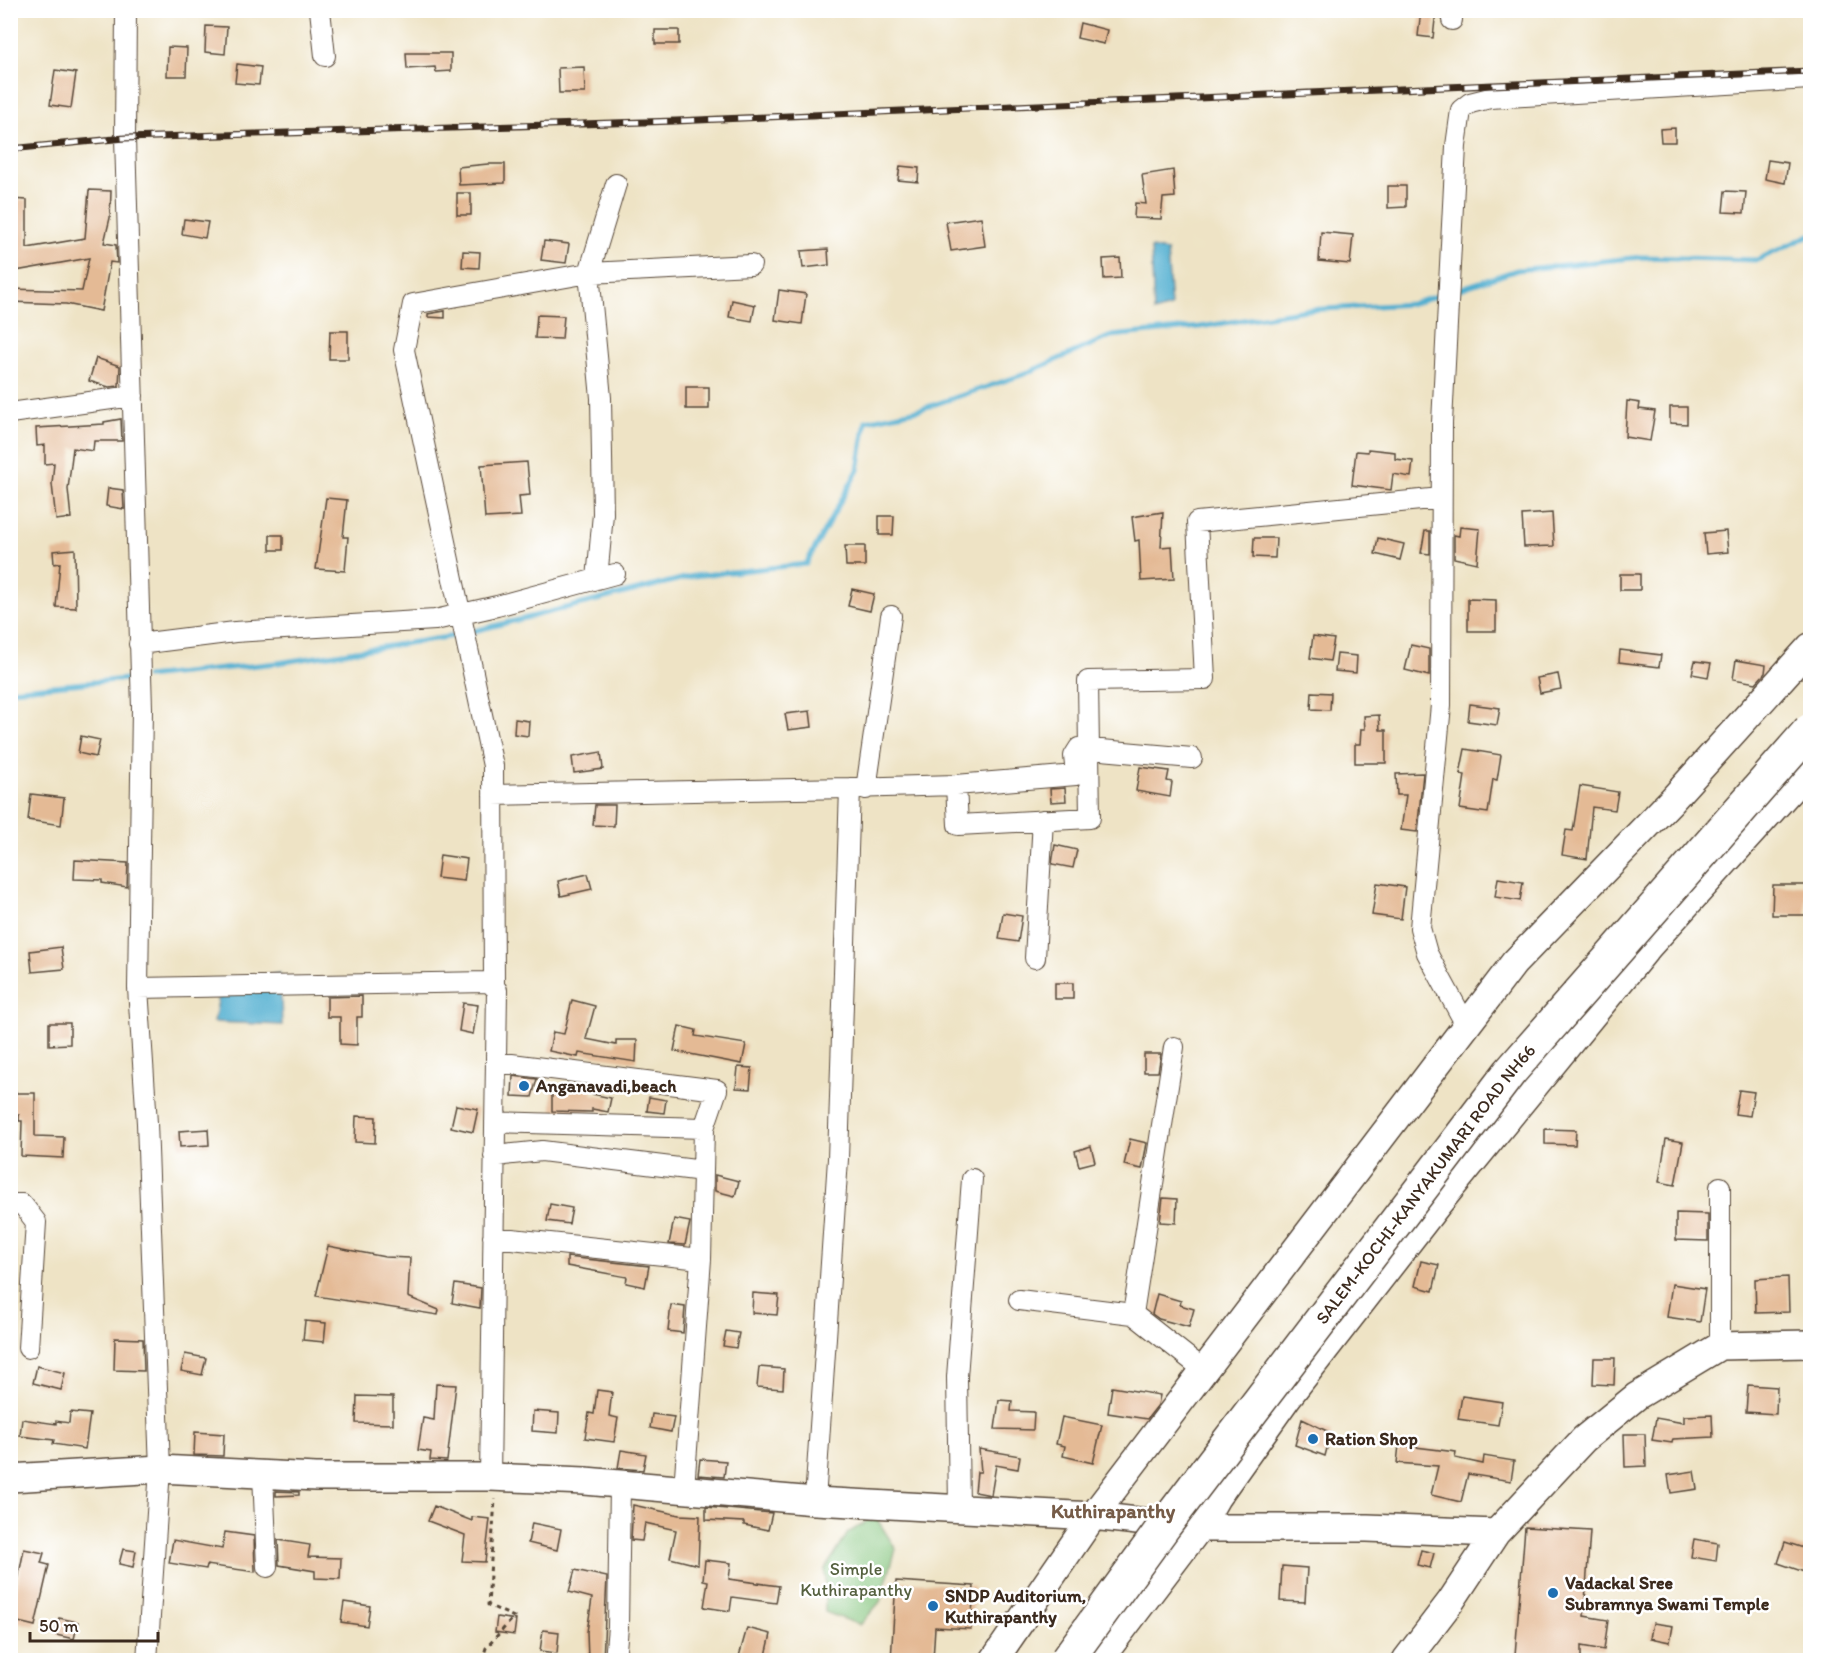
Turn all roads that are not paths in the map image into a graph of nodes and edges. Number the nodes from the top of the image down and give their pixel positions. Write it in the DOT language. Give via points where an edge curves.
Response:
graph roads {
  1 [pos="126,10"];
  2 [pos="320,10"];
  3 [pos="325,56"];
  4 [pos="1810,79"];
  5 [pos="616,184"];
  6 [pos="751,265"];
  7 [pos="589,273"];
  8 [pos="133,396"];
  9 [pos="10,413"];
  10 [pos="1441,498"];
  11 [pos="460,614"];
  12 [pos="891,616"];
  13 [pos="139,644"];
  14 [pos="1810,647"];
  15 [pos="1810,730"];
  16 [pos="1090,749"];
  17 [pos="1192,758"];
  18 [pos="1810,768"];
  19 [pos="956,785"];
  20 [pos="858,789"];
  21 [pos="493,795"];
  22 [pos="1043,820"];
  23 [pos="1035,958"];
  24 [pos="494,985"];
  25 [pos="138,988"];
  26 [pos="1466,1025"];
  27 [pos="1174,1047"];
  28 [pos="496,1062"];
  29 [pos="495,1122"];
  30 [pos="704,1128"];
  31 [pos="494,1156"];
  32 [pos="703,1172"];
  33 [pos="972,1179"];
  34 [pos="1720,1187"];
  35 [pos="10,1204"];
  36 [pos="493,1237"];
  37 [pos="701,1259"];
  38 [pos="1019,1300"];
  39 [pos="1133,1314"];
  40 [pos="1810,1344"];
  41 [pos="1720,1346"];
  42 [pos="28,1348"];
  43 [pos="1204,1370"];
  44 [pos="160,1468"];
  45 [pos="263,1474"];
  46 [pos="490,1477"];
  47 [pos="10,1478"];
  48 [pos="620,1484"];
  49 [pos="684,1489"];
  50 [pos="815,1501"];
  51 [pos="958,1507"];
  52 [pos="1093,1516"];
  53 [pos="1199,1528"];
  54 [pos="1496,1533"];
  55 [pos="267,1566"];
  56 [pos="147,1660"];
  57 [pos="615,1660"];
  58 [pos="994,1660"];
  59 [pos="1067,1660"];
  60 [pos="1099,1660"];
  61 [pos="1406,1660"];
  1 -- 8 [label="street" via="125,138"];
  2 -- 3 [label="street"];
  4 -- 10 [label="street" via="1490,98 1470,103 1461,110 1449,279"];
  5 -- 7 [label="street"];
  6 -- 7 [label="street"];
  7 -- 11 [label="street" via="601,409 606,576"];
  7 -- 11 [label="street" via="413,304 404,350"];
  8 -- 9 [label="street"];
  8 -- 13 [label="street"];
  10 -- 16 [label="street" via="1197,522 1205,679 1089,681"];
  10 -- 26 [label="street" via="1441,705 1420,928 1426,953"];
  11 -- 13 [label="street" via="435,620 235,632"];
  11 -- 21 [label="street" via="493,766"];
  12 -- 20 [label="street"];
  13 -- 25 [label="street" via="142,708"];
  14 -- 26 [label="street" via="1671,801 1514,963"];
  15 -- 59 [label="highway, SALEM-KOCHI-KANYAKUMARI ROAD NH66, bridge" via="1510,1072"];
  16 -- 17 [label="street"];
  16 -- 19 [label="street" via="1079,748 1076,752 1076,775"];
  16 -- 22 [label="street" via="1090,818"];
  18 -- 53 [label="street" via="1648,947 1437,1205 1287,1398"];
  19 -- 20 [label="street"];
  19 -- 22 [label="street" via="958,825"];
  20 -- 21 [label="street"];
  20 -- 50 [label="street"];
  21 -- 24 [label="street"];
  22 -- 23 [label="street"];
  24 -- 25 [label="street" via="397,982"];
  24 -- 28 [label="street"];
  25 -- 44 [label="street"];
  26 -- 43 [label="street"];
  27 -- 39 [label="street"];
  28 -- 29 [label="street"];
  28 -- 30 [label="street" via="717,1090"];
  29 -- 30 [label="street"];
  29 -- 31 [label="street"];
  30 -- 32 [label="street"];
  31 -- 32 [label="street" via="542,1151"];
  31 -- 36 [label="street"];
  32 -- 37 [label="street"];
  33 -- 51 [label="street" via="957,1377"];
  34 -- 41 [label="street"];
  35 -- 42 [label="street" via="22,1204 36,1222"];
  36 -- 37 [label="street"];
  36 -- 46 [label="street"];
  37 -- 49 [label="street"];
  38 -- 39 [label="street"];
  39 -- 43 [label="street"];
  40 -- 41 [label="street"];
  41 -- 54 [label="street" via="1637,1396 1584,1440"];
  43 -- 52 [label="street"];
  44 -- 45 [label="street"];
  44 -- 47 [label="street"];
  44 -- 56 [label="street"];
  45 -- 46 [label="street"];
  45 -- 55 [label="street"];
  46 -- 48 [label="street"];
  48 -- 49 [label="street"];
  48 -- 57 [label="street"];
  49 -- 50 [label="street"];
  50 -- 51 [label="street"];
  51 -- 52 [label="street"];
  52 -- 53 [label="street"];
  52 -- 58 [label="street"];
  53 -- 54 [label="street"];
  53 -- 60 [label="street"];
  54 -- 61 [label="street"];
}
